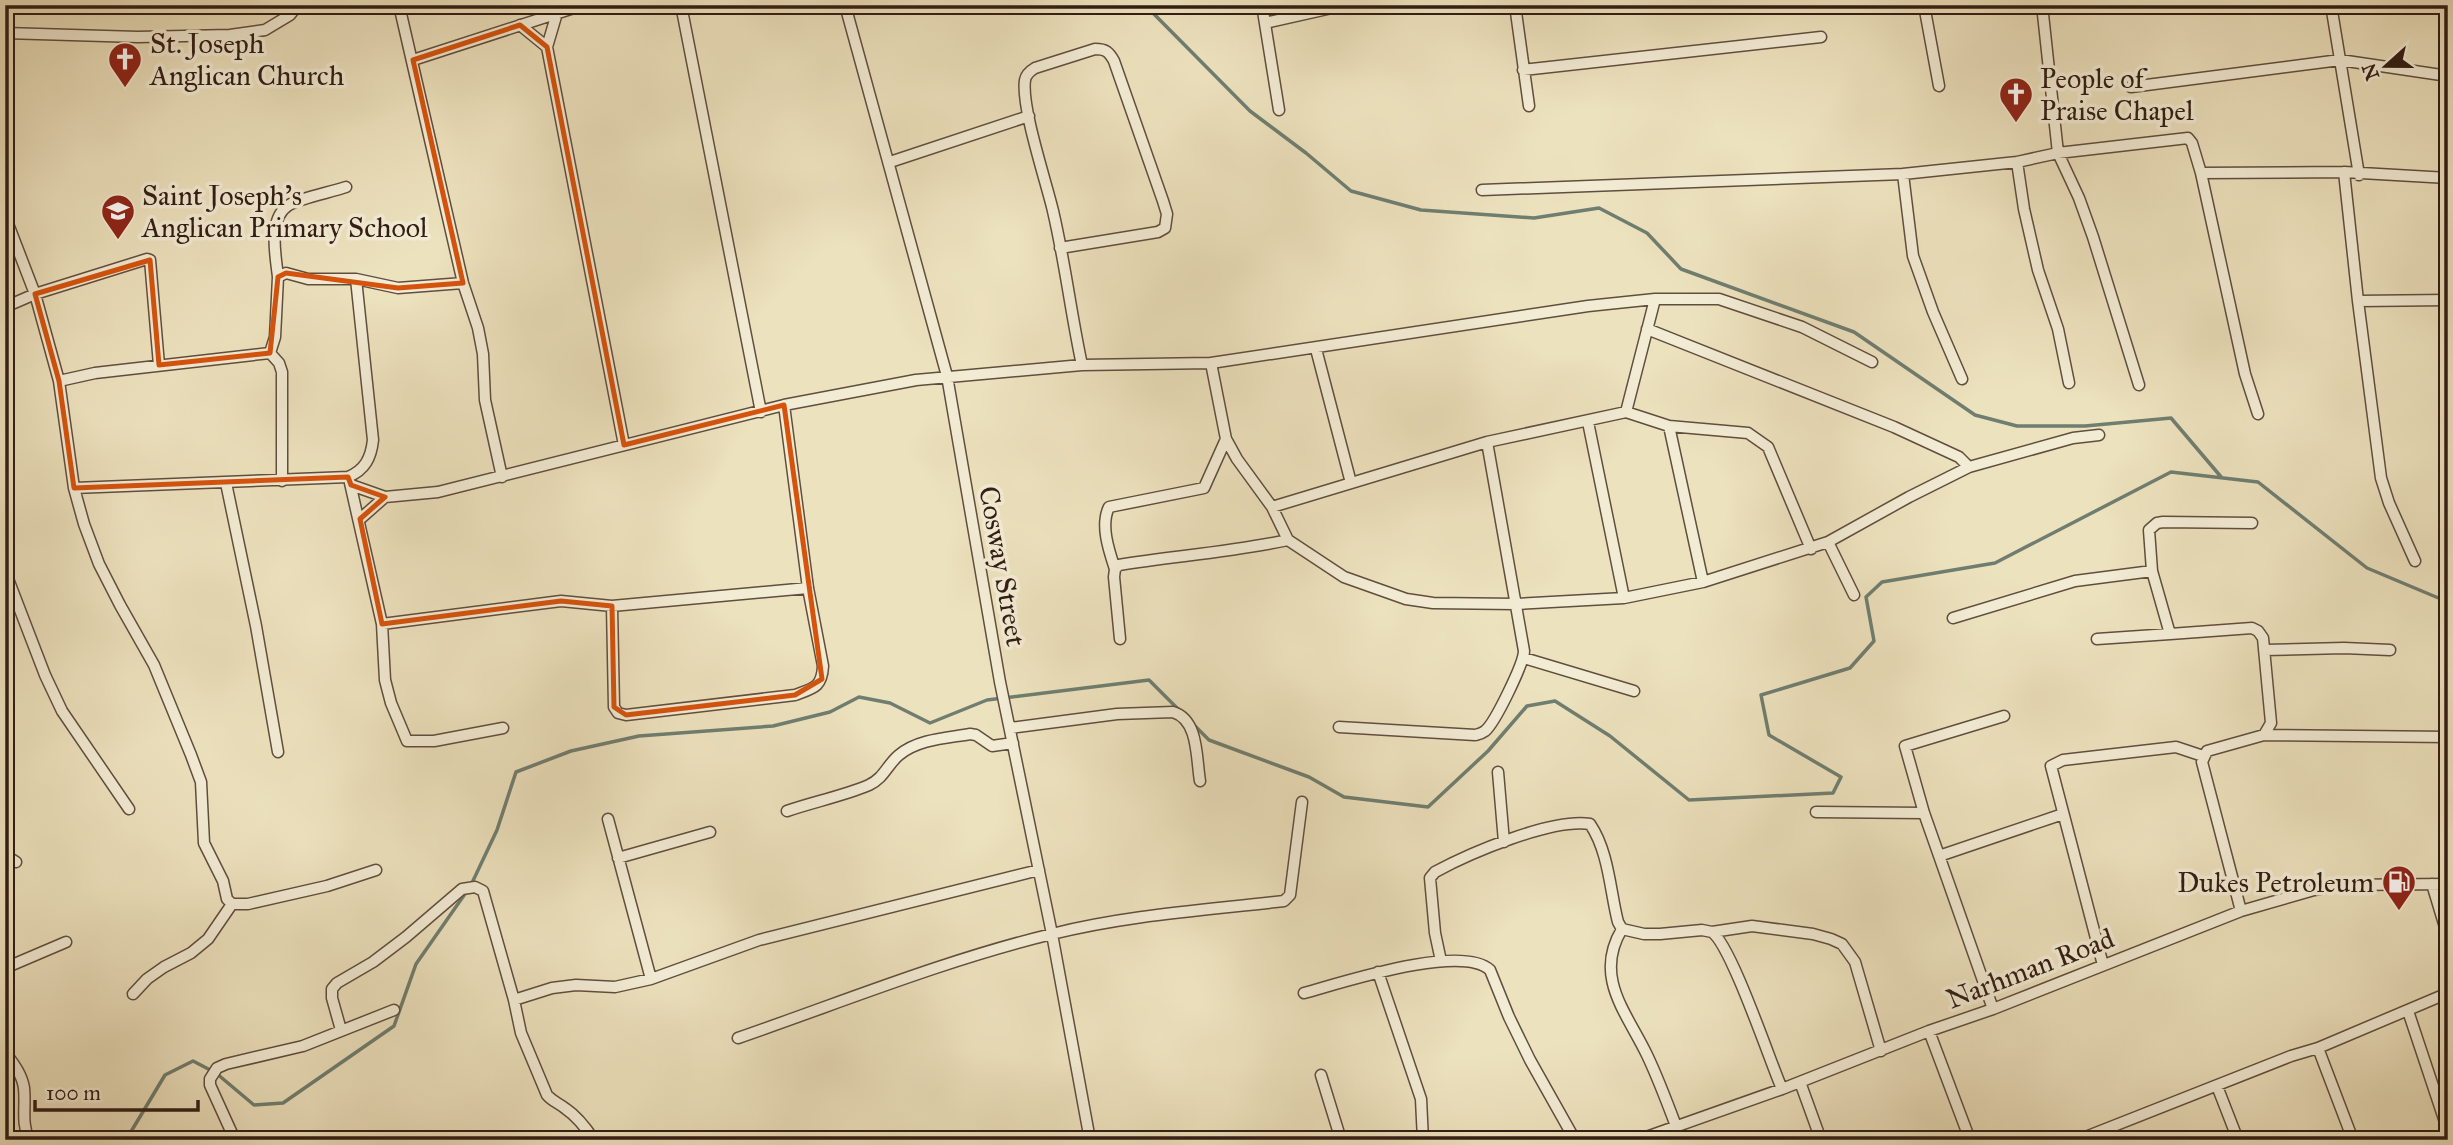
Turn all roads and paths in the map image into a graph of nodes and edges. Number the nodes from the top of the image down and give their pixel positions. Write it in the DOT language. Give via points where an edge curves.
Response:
graph roads {
  1 [pos="298,5"];
  2 [pos="399,5"];
  3 [pos="583,5"];
  4 [pos="681,5"];
  5 [pos="845,5"];
  6 [pos="1262,5"];
  7 [pos="1345,5"];
  8 [pos="1515,5"];
  9 [pos="1924,5"];
  10 [pos="2042,5"];
  11 [pos="2331,5"];
  12 [pos="557,13"];
  13 [pos="1265,23"];
  14 [pos="520,25"];
  15 [pos="5,33"];
  16 [pos="1821,37"];
  17 [pos="547,47"];
  18 [pos="413,60"];
  19 [pos="2340,60"];
  20 [pos="1523,70"];
  21 [pos="2448,76"];
  22 [pos="1939,86"];
  23 [pos="2131,87"];
  24 [pos="1529,107"];
  25 [pos="1279,110"];
  26 [pos="1029,116"];
  27 [pos="2058,153"];
  28 [pos="890,162"];
  29 [pos="2017,162"];
  30 [pos="2201,173"];
  31 [pos="2344,173"];
  32 [pos="1903,174"];
  33 [pos="2359,175"];
  34 [pos="2448,178"];
  35 [pos="346,187"];
  36 [pos="1482,190"];
  37 [pos="5,216"];
  38 [pos="1060,248"];
  39 [pos="278,277"];
  40 [pos="356,279"];
  41 [pos="463,283"];
  42 [pos="35,294"];
  43 [pos="1655,299"];
  44 [pos="2448,300"];
  45 [pos="2358,302"];
  46 [pos="5,307"];
  47 [pos="1647,329"];
  48 [pos="1316,349"];
  49 [pos="270,353"];
  50 [pos="1872,362"];
  51 [pos="1211,363"];
  52 [pos="159,365"];
  53 [pos="1082,365"];
  54 [pos="947,376"];
  55 [pos="1962,379"];
  56 [pos="59,381"];
  57 [pos="2069,383"];
  58 [pos="2139,385"];
  59 [pos="784,405"];
  60 [pos="761,412"];
  61 [pos="1626,412"];
  62 [pos="2258,414"];
  63 [pos="1588,422"];
  64 [pos="1669,426"];
  65 [pos="2099,435"];
  66 [pos="1226,439"];
  67 [pos="1487,443"];
  68 [pos="624,446"];
  69 [pos="1969,467"];
  70 [pos="502,477"];
  71 [pos="282,481"];
  72 [pos="350,481"];
  73 [pos="226,483"];
  74 [pos="1351,483"];
  75 [pos="74,488"];
  76 [pos="385,498"];
  77 [pos="1272,507"];
  78 [pos="360,519"];
  79 [pos="2252,523"];
  80 [pos="1287,540"];
  81 [pos="1828,542"];
  82 [pos="1811,549"];
  83 [pos="2415,561"];
  84 [pos="1115,569"];
  85 [pos="2152,570"];
  86 [pos="5,571"];
  87 [pos="1703,582"];
  88 [pos="808,588"];
  89 [pos="1854,595"];
  90 [pos="1624,598"];
  91 [pos="1516,604"];
  92 [pos="612,606"];
  93 [pos="1953,618"];
  94 [pos="382,624"];
  95 [pos="2170,634"];
  96 [pos="1120,639"];
  97 [pos="2096,639"];
  98 [pos="2264,650"];
  99 [pos="2390,650"];
  100 [pos="1524,658"];
  101 [pos="1634,691"];
  102 [pos="2004,716"];
  103 [pos="1010,726"];
  104 [pos="1339,727"];
  105 [pos="503,728"];
  106 [pos="2264,735"];
  107 [pos="2448,737"];
  108 [pos="1013,743"];
  109 [pos="278,752"];
  110 [pos="2203,756"];
  111 [pos="1498,772"];
  112 [pos="1200,781"];
  113 [pos="1302,802"];
  114 [pos="129,809"];
  115 [pos="786,811"];
  116 [pos="1816,812"];
  117 [pos="1924,813"];
  118 [pos="2063,814"];
  119 [pos="608,819"];
  120 [pos="710,832"];
  121 [pos="1504,842"];
  122 [pos="5,855"];
  123 [pos="1939,856"];
  124 [pos="618,858"];
  125 [pos="16,862"];
  126 [pos="376,870"];
  127 [pos="1039,870"];
  128 [pos="2432,884"];
  129 [pos="2448,884"];
  130 [pos="232,904"];
  131 [pos="2241,911"];
  132 [pos="1622,929"];
  133 [pos="1712,932"];
  134 [pos="1052,934"];
  135 [pos="2448,937"];
  136 [pos="66,942"];
  137 [pos="1441,961"];
  138 [pos="2103,965"];
  139 [pos="5,968"];
  140 [pos="1378,972"];
  141 [pos="651,979"];
  142 [pos="1304,993"];
  143 [pos="2448,993"];
  144 [pos="133,994"];
  145 [pos="514,1000"];
  146 [pos="1993,1009"];
  147 [pos="394,1010"];
  148 [pos="2408,1011"];
  149 [pos="341,1030"];
  150 [pos="1929,1031"];
  151 [pos="738,1038"];
  152 [pos="2318,1048"];
  153 [pos="1881,1051"];
  154 [pos="5,1052"];
  155 [pos="1321,1075"];
  156 [pos="1800,1082"];
  157 [pos="2217,1086"];
  158 [pos="1782,1089"];
  159 [pos="1676,1126"];
  160 [pos="2448,1131"];
  161 [pos="2097,1137"];
  162 [pos="29,1140"];
  163 [pos="235,1140"];
  164 [pos="594,1140"];
  165 [pos="1090,1140"];
  166 [pos="1341,1140"];
  167 [pos="1423,1140"];
  168 [pos="1576,1140"];
  169 [pos="1638,1140"];
  170 [pos="1821,1140"];
  171 [pos="1970,1140"];
  172 [pos="2078,1140"];
  173 [pos="2238,1140"];
  174 [pos="2353,1140"];
  1 -- 15 [label="street" via="265,30 230,35"];
  2 -- 18 [label="street"];
  3 -- 12 [label="street"];
  4 -- 60 [label="street"];
  5 -- 28 [label="street, Cosway Street"];
  6 -- 13 [label="street"];
  7 -- 13 [label="street"];
  8 -- 20 [label="street"];
  9 -- 22 [label="street"];
  10 -- 27 [label="street"];
  11 -- 19 [label="street"];
  12 -- 14 [label="street"];
  12 -- 17 [label="street"];
  13 -- 25 [label="street"];
  14 -- 17 [label="street"];
  14 -- 18 [label="street"];
  16 -- 20 [label="street"];
  17 -- 68 [label="street"];
  18 -- 41 [label="street"];
  19 -- 21 [label="street"];
  19 -- 23 [label="street"];
  19 -- 33 [label="street"];
  20 -- 24 [label="street"];
  26 -- 28 [label="street"];
  26 -- 38 [label="street"];
  26 -- 38 [label="street" via="1028,73 1096,49 1110,52 1167,214 1165,228 1158,232"];
  27 -- 29 [label="street"];
  27 -- 30 [label="street" via="2188,138"];
  27 -- 58 [label="street" via="2093,237"];
  28 -- 54 [label="street, Cosway Street"];
  29 -- 32 [label="street"];
  29 -- 57 [label="street" via="2038,270 2058,329"];
  30 -- 31 [label="street"];
  30 -- 62 [label="street"];
  31 -- 33 [label="street"];
  31 -- 45 [label="street"];
  32 -- 36 [label="street"];
  32 -- 55 [label="street" via="1913,256"];
  33 -- 34 [label="street"];
  35 -- 39 [label="street" via="288,205 279,217 275,238"];
  37 -- 42 [label="street"];
  38 -- 53 [label="street"];
  39 -- 40 [label="street" via="286,272 308,279"];
  39 -- 49 [label="street"];
  40 -- 41 [label="street" via="398,288"];
  40 -- 72 [label="street" via="373,440 365,465"];
  41 -- 70 [label="street" via="478,328 485,400"];
  42 -- 46 [label="street"];
  42 -- 52 [label="street" via="150,260"];
  42 -- 56 [label="street"];
  43 -- 47 [label="street"];
  43 -- 48 [label="street"];
  43 -- 50 [label="street" via="1719,299 1802,327"];
  44 -- 45 [label="street"];
  45 -- 83 [label="street" via="2381,478"];
  47 -- 61 [label="street"];
  47 -- 69 [label="street" via="1894,427 1959,457"];
  48 -- 51 [label="street"];
  48 -- 74 [label="street"];
  49 -- 52 [label="street"];
  49 -- 71 [label="street" via="282,372"];
  51 -- 53 [label="street"];
  51 -- 66 [label="street"];
  52 -- 56 [label="street"];
  53 -- 54 [label="street"];
  54 -- 59 [label="street"];
  54 -- 103 [label="street, Cosway Street"];
  56 -- 75 [label="street"];
  59 -- 60 [label="street"];
  59 -- 88 [label="street"];
  60 -- 68 [label="street"];
  61 -- 63 [label="street"];
  61 -- 64 [label="street"];
  63 -- 67 [label="street"];
  63 -- 90 [label="street"];
  64 -- 82 [label="street" via="1748,433 1759,439 1768,447"];
  64 -- 87 [label="street"];
  65 -- 69 [label="street"];
  66 -- 77 [label="street"];
  66 -- 84 [label="street" via="1204,488 1110,507 1105,524"];
  67 -- 74 [label="street"];
  67 -- 91 [label="street"];
  68 -- 70 [label="street"];
  69 -- 81 [label="street"];
  70 -- 76 [label="street"];
  71 -- 72 [label="street"];
  71 -- 73 [label="street"];
  72 -- 76 [label="street"];
  72 -- 78 [label="street"];
  73 -- 75 [label="street"];
  73 -- 109 [label="street"];
  74 -- 77 [label="street"];
  75 -- 130 [label="street" via="99,564 154,665 191,755 201,782 204,843"];
  76 -- 78 [label="street"];
  77 -- 80 [label="street"];
  78 -- 94 [label="street"];
  79 -- 85 [label="street" via="2157,523 2149,530"];
  80 -- 84 [label="street"];
  80 -- 91 [label="street" via="1341,576 1406,599"];
  81 -- 82 [label="street"];
  81 -- 89 [label="street"];
  82 -- 87 [label="street"];
  84 -- 96 [label="street"];
  85 -- 93 [label="street" via="2075,581"];
  85 -- 95 [label="street"];
  86 -- 114 [label="street" via="62,711"];
  87 -- 90 [label="street"];
  88 -- 92 [label="street"];
  88 -- 92 [label="street" via="823,666 822,679 814,688 795,695 626,715 614,707"];
  90 -- 91 [label="street"];
  91 -- 100 [label="street"];
  92 -- 94 [label="street" via="561,601"];
  94 -- 105 [label="street" via="385,680 407,741 434,741"];
  95 -- 97 [label="street"];
  95 -- 98 [label="street" via="2252,628 2263,638"];
  98 -- 99 [label="street"];
  98 -- 106 [label="street" via="2271,723"];
  100 -- 101 [label="street"];
  100 -- 104 [label="street" via="1490,725 1480,734"];
  102 -- 117 [label="street" via="1905,746"];
  103 -- 108 [label="street, Cosway Street"];
  103 -- 112 [label="street" via="1117,714 1180,714 1191,727"];
  106 -- 107 [label="street"];
  106 -- 110 [label="street"];
  108 -- 115 [label="street" via="992,746 970,734 933,740 908,748 870,784"];
  108 -- 127 [label="street, Cosway Street"];
  110 -- 118 [label="street" via="2176,747 2063,760 2051,766"];
  110 -- 131 [label="street"];
  111 -- 121 [label="street"];
  113 -- 134 [label="street" via="1290,895 1283,901"];
  116 -- 117 [label="street"];
  117 -- 123 [label="street"];
  118 -- 123 [label="street"];
  118 -- 138 [label="street"];
  119 -- 124 [label="street"];
  120 -- 124 [label="street"];
  121 -- 132 [label="street" via="1547,827 1590,824 1603,854"];
  121 -- 137 [label="street" via="1442,868 1430,878"];
  122 -- 125 [label="street"];
  123 -- 146 [label="street"];
  124 -- 141 [label="street"];
  126 -- 130 [label="street" via="327,886"];
  127 -- 134 [label="street, Cosway Street"];
  127 -- 141 [label="street" via="759,940"];
  128 -- 129 [label="street, Narhman Road"];
  128 -- 131 [label="street, Narhman Road" via="2343,885"];
  128 -- 135 [label="street"];
  130 -- 144 [label="street" via="208,939 155,973"];
  131 -- 138 [label="street, Narhman Road"];
  132 -- 133 [label="street" via="1644,934"];
  132 -- 159 [label="street" via="1613,949 1615,995 1647,1055"];
  133 -- 153 [label="street" via="1752,926 1813,934 1842,944 1855,962"];
  133 -- 158 [label="street" via="1721,940 1737,975"];
  134 -- 151 [label="street" via="967,957"];
  134 -- 165 [label="street, Cosway Street"];
  136 -- 139 [label="street"];
  137 -- 140 [label="street"];
  137 -- 168 [label="street" via="1473,962 1490,970 1530,1060"];
  138 -- 146 [label="street, Narhman Road"];
  140 -- 142 [label="street"];
  140 -- 167 [label="street" via="1421,1099"];
  141 -- 145 [label="street" via="615,987 552,988"];
  143 -- 148 [label="street"];
  145 -- 149 [label="street" via="483,891 468,887 373,962 337,983 332,998"];
  145 -- 164 [label="street" via="521,1032 547,1095 575,1116"];
  146 -- 150 [label="street, Narhman Road"];
  147 -- 149 [label="street"];
  148 -- 152 [label="street"];
  148 -- 160 [label="street"];
  149 -- 163 [label="street" via="303,1046 217,1069 210,1085"];
  150 -- 153 [label="street, Narhman Road"];
  150 -- 171 [label="street"];
  152 -- 157 [label="street"];
  152 -- 174 [label="street"];
  153 -- 156 [label="street, Narhman Road"];
  154 -- 162 [label="street" via="21,1075 22,1121"];
  155 -- 166 [label="street"];
  156 -- 158 [label="street, Narhman Road"];
  156 -- 170 [label="street"];
  157 -- 161 [label="street"];
  157 -- 173 [label="street"];
  158 -- 159 [label="street, Narhman Road"];
  159 -- 169 [label="street, Narhman Road"];
  161 -- 172 [label="street"];
}
